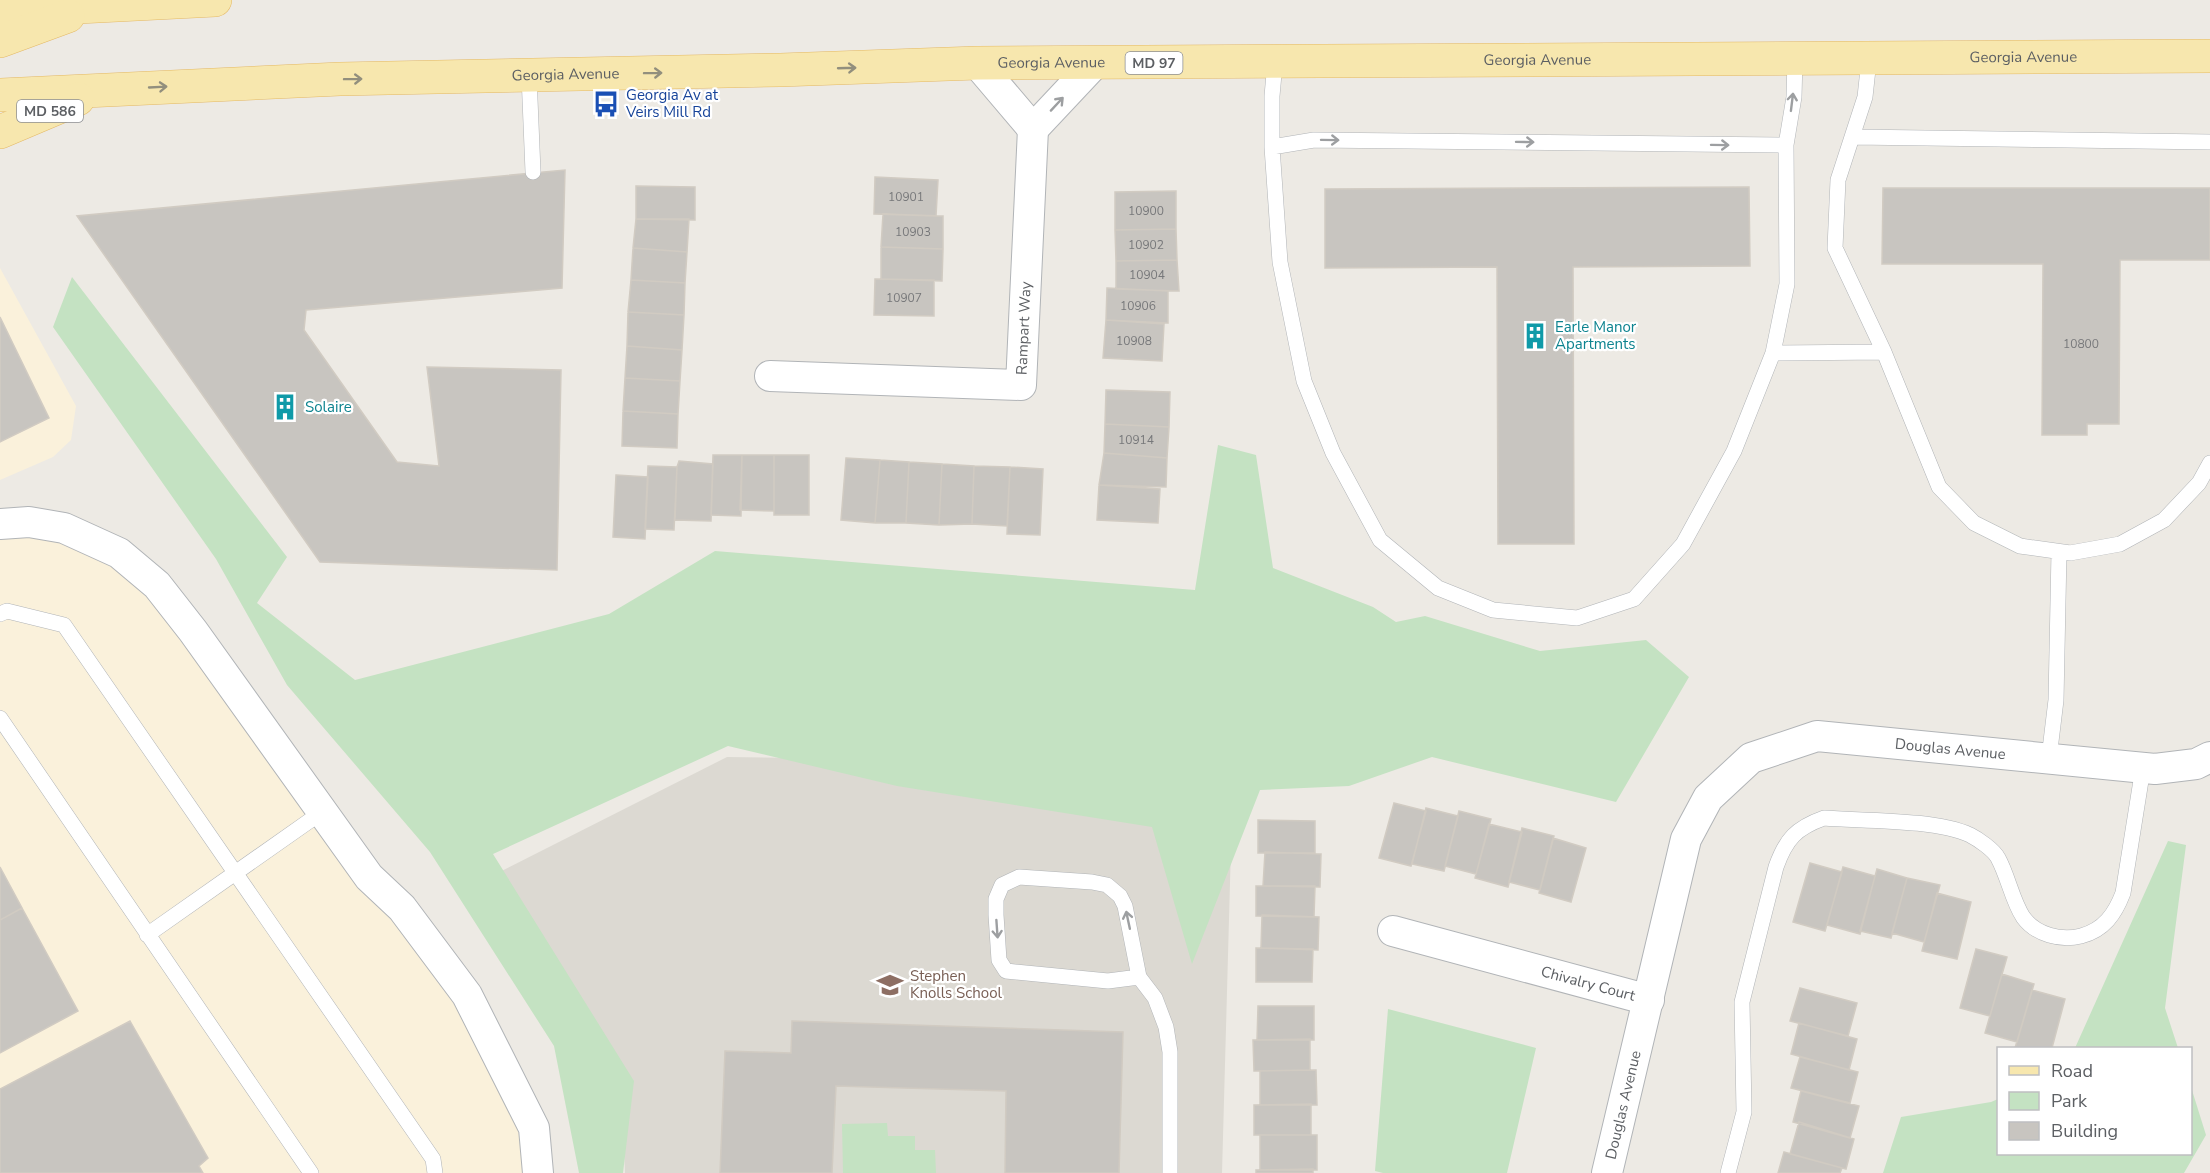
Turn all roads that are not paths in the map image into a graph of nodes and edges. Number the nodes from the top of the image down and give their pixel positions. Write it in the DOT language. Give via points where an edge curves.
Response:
graph roads {
  1 [pos="215,0"];
  2 [pos="101,2"];
  3 [pos="0,11"];
  4 [pos="0,42"];
  5 [pos="2210,57"];
  6 [pos="1795,59"];
  7 [pos="1869,60"];
  8 [pos="976,63"];
  9 [pos="1095,63"];
  10 [pos="1275,63"];
  11 [pos="529,75"];
  12 [pos="99,90"];
  13 [pos="0,95"];
  14 [pos="1033,129"];
  15 [pos="0,132"];
  16 [pos="1854,137"];
  17 [pos="2210,141"];
  18 [pos="1786,145"];
  19 [pos="1272,147"];
  20 [pos="533,172"];
  21 [pos="1884,352"];
  22 [pos="1773,353"];
  23 [pos="770,376"];
  24 [pos="2210,463"];
  25 [pos="0,524"];
  26 [pos="2059,552"];
  27 [pos="0,614"];
  28 [pos="0,718"];
  29 [pos="2210,757"];
  30 [pos="2049,758"];
  31 [pos="2143,768"];
  32 [pos="1708,798"];
  33 [pos="322,812"];
  34 [pos="236,873"];
  35 [pos="1394,931"];
  36 [pos="147,935"];
  37 [pos="1139,977"];
  38 [pos="1649,999"];
  39 [pos="311,1173"];
  40 [pos="435,1173"];
  41 [pos="538,1173"];
  42 [pos="1170,1173"];
  43 [pos="1607,1173"];
  44 [pos="1728,1173"];
  1 -- 2 [label="main road"];
  2 -- 3 [label="main road"];
  2 -- 4 [label="main road"];
  5 -- 7 [label="main road, Georgia Avenue / MD 97"];
  6 -- 7 [label="main road, Georgia Avenue / MD 97"];
  6 -- 10 [label="main road, Georgia Avenue / MD 97"];
  18 -- 6 [label="lane, one-way"];
  7 -- 16 [label="lane" via="1865,97"];
  8 -- 9 [label="main road, Georgia Avenue / MD 97"];
  11 -- 8 [label="main road, Georgia Avenue / MD 97, one-way"];
  8 -- 14 [label="street"];
  9 -- 10 [label="main road, Georgia Avenue / MD 97"];
  14 -- 9 [label="street, one-way"];
  10 -- 19 [label="lane"];
  12 -- 11 [label="main road, Georgia Avenue / MD 97, one-way"];
  11 -- 20 [label="lane"];
  12 -- 13 [label="main road, Georgia Avenue / MD 97"];
  12 -- 15 [label="main road, MD 586"];
  14 -- 23 [label="street, Rampart Way" via="1021,385"];
  16 -- 17 [label="lane"];
  16 -- 21 [label="lane" via="1838,180 1835,248"];
  19 -- 18 [label="lane, one-way" via="1314,140"];
  18 -- 22 [label="lane" via="1787,284"];
  19 -- 22 [label="lane" via="1280,262 1304,381 1333,453 1380,540 1438,588 1454,595 1493,610 1577,618 1634,599 1683,544 1734,451"];
  21 -- 22 [label="lane"];
  21 -- 26 [label="lane" via="1939,486 1974,523 2020,546"];
  24 -- 26 [label="lane" via="2199,483 2164,520 2120,544"];
  25 -- 33 [label="street" via="29,522 64,528 119,553 157,585"];
  26 -- 30 [label="lane" via="2056,700"];
  27 -- 34 [label="lane" via="7,611 64,625"];
  28 -- 36 [label="lane"];
  29 -- 31 [label="street, Douglas Avenue" via="2196,764"];
  30 -- 31 [label="street, Douglas Avenue"];
  30 -- 32 [label="street, Douglas Avenue" via="1817,736 1751,758"];
  31 -- 44 [label="lane" via="2117,910 2106,924 2090,934 2072,938 2054,937 2037,930 2024,917 1997,855 1970,835 1933,825 1824,818 1793,835 1782,849 1776,867 1742,1002 1744,1112"];
  32 -- 38 [label="street, Chivalry Court" via="1686,839"];
  33 -- 34 [label="lane"];
  33 -- 41 [label="street" via="369,878 402,908 467,994 534,1128"];
  34 -- 36 [label="lane"];
  34 -- 40 [label="lane" via="433,1159"];
  35 -- 38 [label="street, Chivalry Court"];
  36 -- 39 [label="lane"];
  37 -- 37 [label="lane, one-way" via="1125,906 1107,885 1019,877 1002,885 996,899 996,915 999,960 1006,971 1108,981"];
  37 -- 42 [label="lane" via="1155,998 1166,1027 1170,1053"];
  38 -- 43 [label="street, Douglas Avenue"];
}
